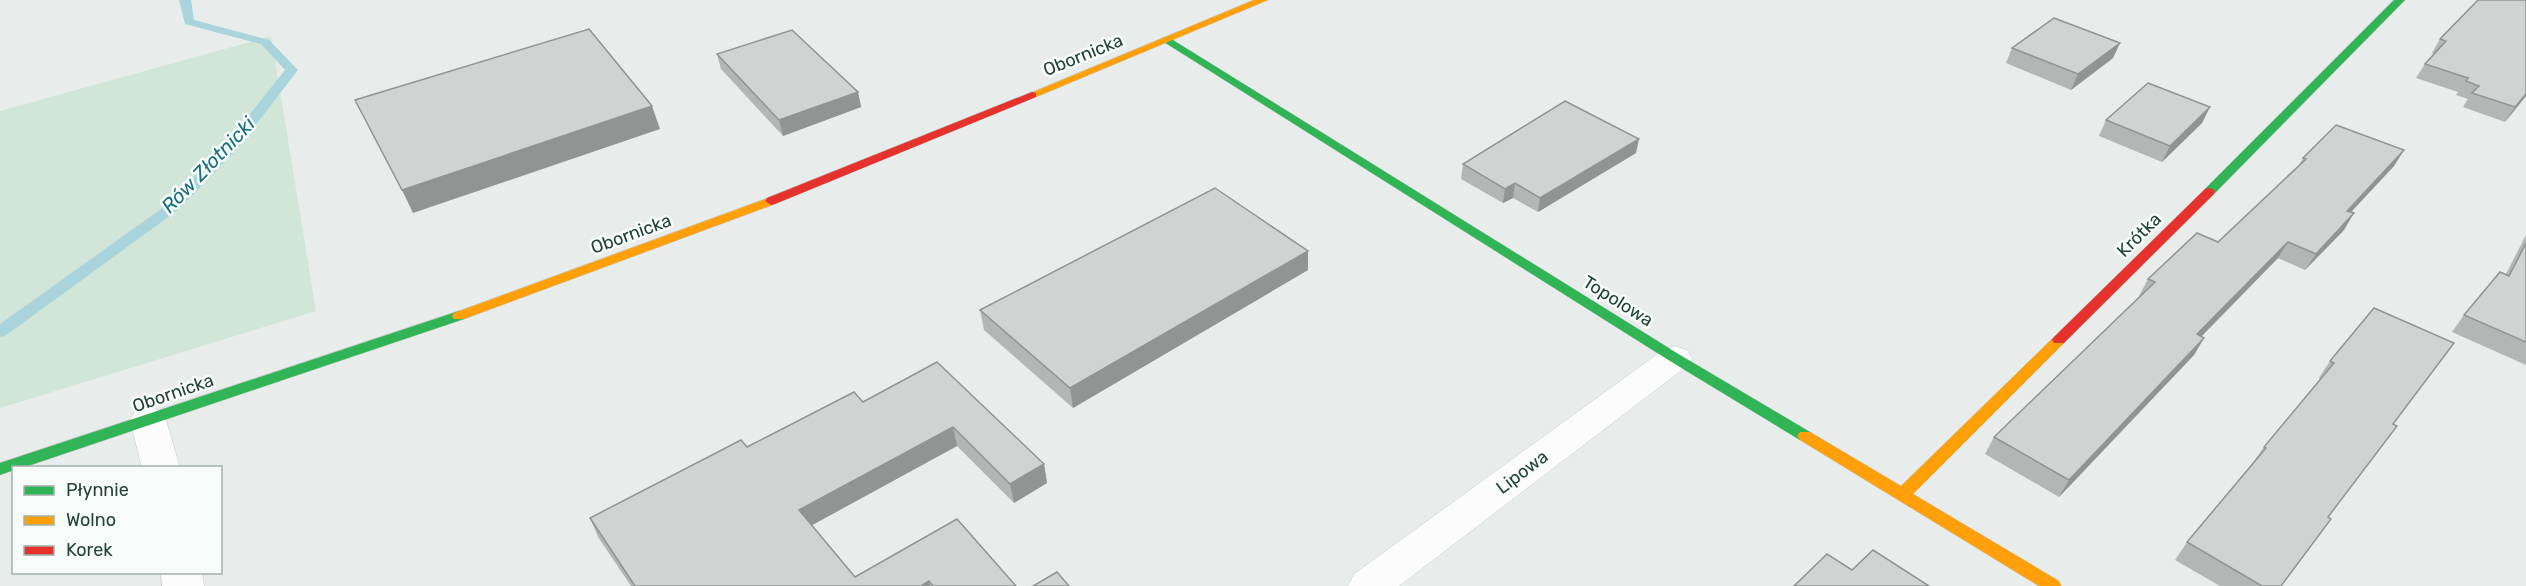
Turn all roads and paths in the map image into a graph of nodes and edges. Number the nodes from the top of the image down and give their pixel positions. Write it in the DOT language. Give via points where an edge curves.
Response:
graph roads {
  1 [pos="1263,0"];
  2 [pos="2400,0"];
  3 [pos="1168,40"];
  4 [pos="1675,358"];
  5 [pos="148,420"];
  6 [pos="160,466"];
  7 [pos="0,470"];
  8 [pos="1903,494"];
  9 [pos="1370,586"];
  10 [pos="2053,586"];
  1 -- 3 [label="street, Obornicka"];
  2 -- 8 [label="street, Krótka"];
  3 -- 4 [label="street, Topolowa"];
  3 -- 5 [label="street, Obornicka" via="696,230"];
  4 -- 8 [label="street, Topolowa"];
  4 -- 9 [label="street, Lipowa"];
  5 -- 6 [label="street"];
  5 -- 7 [label="street, Obornicka"];
  8 -- 10 [label="street, Topolowa"];
}
